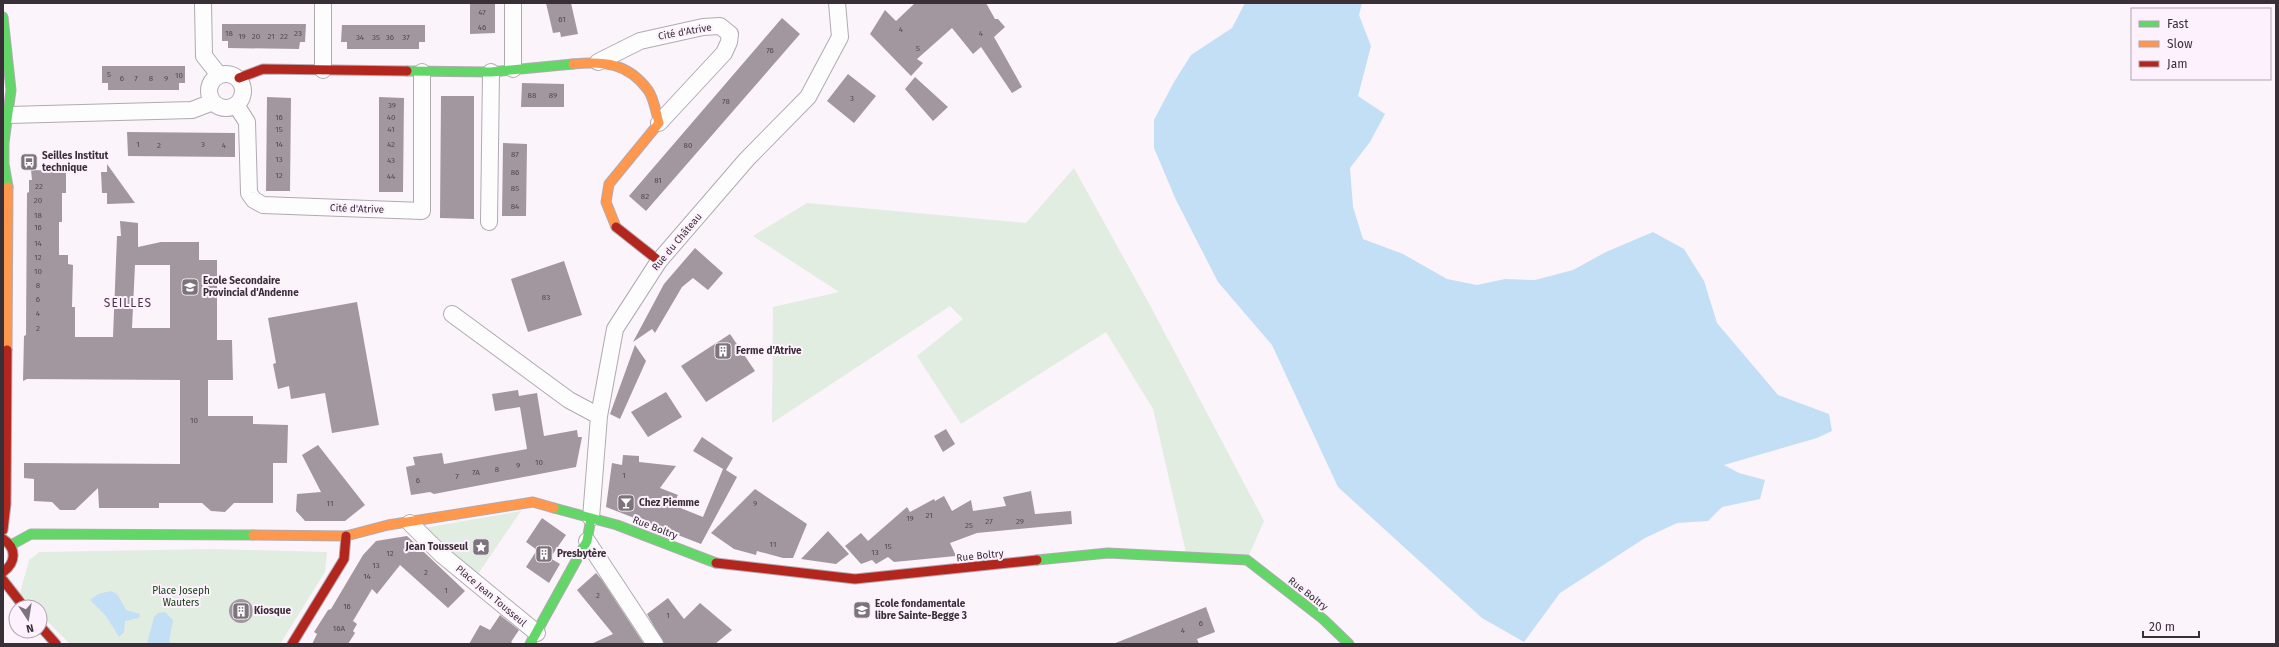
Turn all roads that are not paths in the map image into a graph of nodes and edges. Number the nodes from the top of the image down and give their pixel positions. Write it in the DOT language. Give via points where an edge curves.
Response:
graph roads {
  1 [pos="204,3"];
  2 [pos="323,3"];
  3 [pos="512,3"];
  4 [pos="837,3"];
  5 [pos="4,20"];
  6 [pos="598,62"];
  7 [pos="513,69"];
  8 [pos="323,70"];
  9 [pos="422,72"];
  10 [pos="491,72"];
  11 [pos="219,75"];
  12 [pos="239,78"];
  13 [pos="213,102"];
  14 [pos="236,105"];
  15 [pos="9,115"];
  16 [pos="659,123"];
  17 [pos="5,184"];
  18 [pos="490,222"];
  19 [pos="659,261"];
  20 [pos="452,314"];
  21 [pos="599,416"];
  22 [pos="591,518"];
  23 [pos="410,523"];
  24 [pos="3,530"];
  25 [pos="346,536"];
  26 [pos="3,538"];
  27 [pos="587,541"];
  28 [pos="11,545"];
  29 [pos="3,572"];
  30 [pos="3,580"];
  31 [pos="18,599"];
  32 [pos="48,635"];
  33 [pos="533,639"];
  34 [pos="56,644"];
  35 [pos="292,644"];
  36 [pos="655,644"];
  37 [pos="1349,644"];
  1 -- 11 [label="street" via="204,56"];
  2 -- 8 [label="street"];
  3 -- 7 [label="street"];
  4 -- 19 [label="street, Rue du Château" via="840,37 808,97 747,159"];
  5 -- 15 [label="street" via="11,90"];
  6 -- 7 [label="street, Cité d'Atrive"];
  6 -- 16 [label="street, Cité d'Atrive" via="625,68 649,91"];
  6 -- 16 [label="street, Cité d'Atrive" via="640,41 703,27 720,26 730,34 724,53"];
  7 -- 10 [label="street, Cité d'Atrive"];
  8 -- 9 [label="street, Cité d'Atrive"];
  8 -- 12 [label="street, Cité d'Atrive" via="263,69"];
  9 -- 10 [label="street, Cité d'Atrive"];
  9 -- 14 [label="street, Cité d'Atrive" via="422,211 263,205 254,200 249,193 247,122"];
  10 -- 18 [label="street"];
  11 -- 12 [label="street, Cité d'Atrive" via="229,74"];
  11 -- 13 [label="street" via="209,87"];
  12 -- 14 [label="street" via="244,92"];
  13 -- 14 [label="street" via="227,108"];
  13 -- 15 [label="street" via="192,110"];
  15 -- 17 [label="street" via="4,143"];
  16 -- 19 [label="street, Cité d'Atrive" via="609,184 606,202 614,226"];
  17 -- 24 [label="street" via="8,396 6,518"];
  19 -- 21 [label="street, Rue du Château" via="615,329"];
  20 -- 21 [label="street" via="569,400"];
  21 -- 22 [label="street, Rue du Château"];
  22 -- 23 [label="street" via="533,502"];
  22 -- 27 [label="street, Place Jean Tousseul"];
  22 -- 37 [label="street, Rue Boltry" via="617,525 720,565 855,579 1108,552 1247,560 1323,619"];
  23 -- 25 [label="street" via="388,525"];
  23 -- 33 [label="street, Place Jean Tousseul"];
  25 -- 28 [label="street" via="31,534"];
  25 -- 35 [label="street" via="344,559"];
  26 -- 28 [label="street"];
  27 -- 33 [label="street, Place Jean Tousseul"];
  27 -- 36 [label="street"];
  28 -- 29 [label="street" via="12,563"];
  30 -- 31 [label="street"];
  32 -- 34 [label="street"];
}
